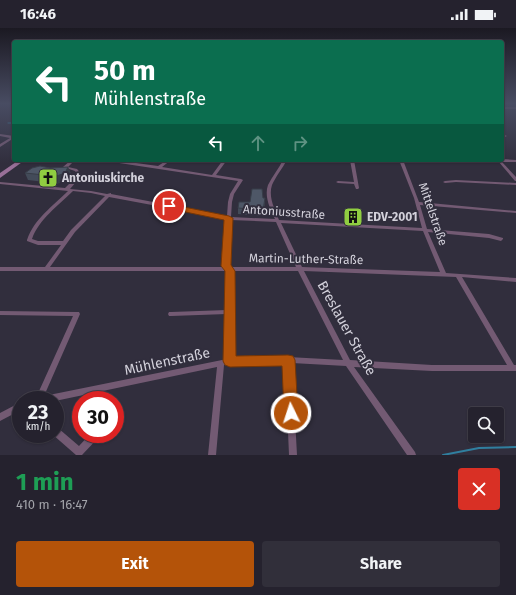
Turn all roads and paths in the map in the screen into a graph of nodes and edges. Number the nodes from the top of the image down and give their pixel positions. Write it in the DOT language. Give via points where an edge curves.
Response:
graph roads {
  1 [pos="0,135"];
  2 [pos="0,146"];
  3 [pos="504,160"];
  4 [pos="516,161"];
  5 [pos="19,162"];
  6 [pos="71,162"];
  7 [pos="119,162"];
  8 [pos="166,162"];
  9 [pos="224,162"];
  10 [pos="284,162"];
  11 [pos="352,162"];
  12 [pos="403,162"];
  13 [pos="501,162"];
  14 [pos="158,168"];
  15 [pos="0,176"];
  16 [pos="213,176"];
  17 [pos="516,180"];
  18 [pos="338,182"];
  19 [pos="355,182"];
  20 [pos="445,182"];
  21 [pos="0,183"];
  22 [pos="516,184"];
  23 [pos="357,188"];
  24 [pos="66,190"];
  25 [pos="72,190"];
  26 [pos="109,194"];
  27 [pos="417,203"];
  28 [pos="516,212"];
  29 [pos="229,218"];
  30 [pos="279,222"];
  31 [pos="425,230"];
  32 [pos="501,239"];
  33 [pos="65,243"];
  34 [pos="47,268"];
  35 [pos="227,268"];
  36 [pos="0,269"];
  37 [pos="300,269"];
  38 [pos="444,275"];
  39 [pos="458,275"];
  40 [pos="516,280"];
  41 [pos="230,312"];
  42 [pos="0,313"];
  43 [pos="171,314"];
  44 [pos="288,360"];
  45 [pos="230,361"];
  46 [pos="221,363"];
  47 [pos="349,365"];
  48 [pos="514,368"];
  49 [pos="43,391"];
  50 [pos="64,396"];
  51 [pos="12,411"];
  52 [pos="0,417"];
  53 [pos="64,439"];
  54 [pos="88,443"];
  55 [pos="212,455"];
  56 [pos="293,455"];
  57 [pos="412,455"];
  1 -- 2 [label="street" via="12,137"];
  3 -- 4 [label="street"];
  5 -- 15 [label="main road"];
  6 -- 24 [label="street" via="65,167 76,170 80,175"];
  7 -- 14 [label="street"];
  8 -- 14 [label="street"];
  9 -- 16 [label="street"];
  10 -- 30 [label="street, Breslauer Straße" via="269,192 271,206"];
  11 -- 19 [label="street"];
  12 -- 27 [label="street, Mittelstraße"];
  13 -- 17 [label="street"];
  14 -- 16 [label="street"];
  16 -- 29 [label="street" via="241,180 232,194"];
  18 -- 19 [label="street"];
  19 -- 23 [label="street"];
  20 -- 22 [label="street"];
  21 -- 24 [label="street, Antoniusstraße"];
  24 -- 25 [label="street, Antoniusstraße"];
  25 -- 26 [label="street, Antoniusstraße"];
  25 -- 33 [label="street" via="43,218 29,240 38,243"];
  26 -- 29 [label="street, Antoniusstraße"];
  26 -- 33 [label="street" via="73,231"];
  27 -- 28 [label="street"];
  27 -- 31 [label="street, Mittelstraße"];
  29 -- 30 [label="street, Antoniusstraße"];
  29 -- 35 [label="street"];
  30 -- 31 [label="street, Antoniusstraße"];
  30 -- 37 [label="street, Breslauer Straße"];
  31 -- 32 [label="street, Antoniusstraße"];
  31 -- 38 [label="street, Mittelstraße"];
  33 -- 34 [label="street"];
  34 -- 35 [label="street, Martin-Luther-Straße"];
  34 -- 36 [label="street, Martin-Luther-Straße"];
  35 -- 37 [label="street, Martin-Luther-Straße"];
  35 -- 41 [label="street" via="230,271"];
  37 -- 38 [label="street, Martin-Luther-Straße"];
  37 -- 47 [label="street, Breslauer Straße"];
  38 -- 39 [label="street, Martin-Luther-Straße"];
  39 -- 40 [label="street, Martin-Luther-Straße"];
  39 -- 48 [label="street"];
  41 -- 43 [label="street"];
  41 -- 45 [label="street"];
  42 -- 49 [label="street" via="77,314"];
  44 -- 45 [label="street, Mühlenstraße"];
  44 -- 47 [label="street, Mühlenstraße"];
  44 -- 56 [label="street"];
  45 -- 46 [label="street, Mühlenstraße"];
  46 -- 50 [label="street, Mühlenstraße"];
  46 -- 55 [label="street"];
  47 -- 48 [label="street, Mühlenstraße"];
  47 -- 57 [label="street, Breslauer Straße"];
  51 -- 52 [label="street"];
  53 -- 54 [label="street" via="79,452"];
}
